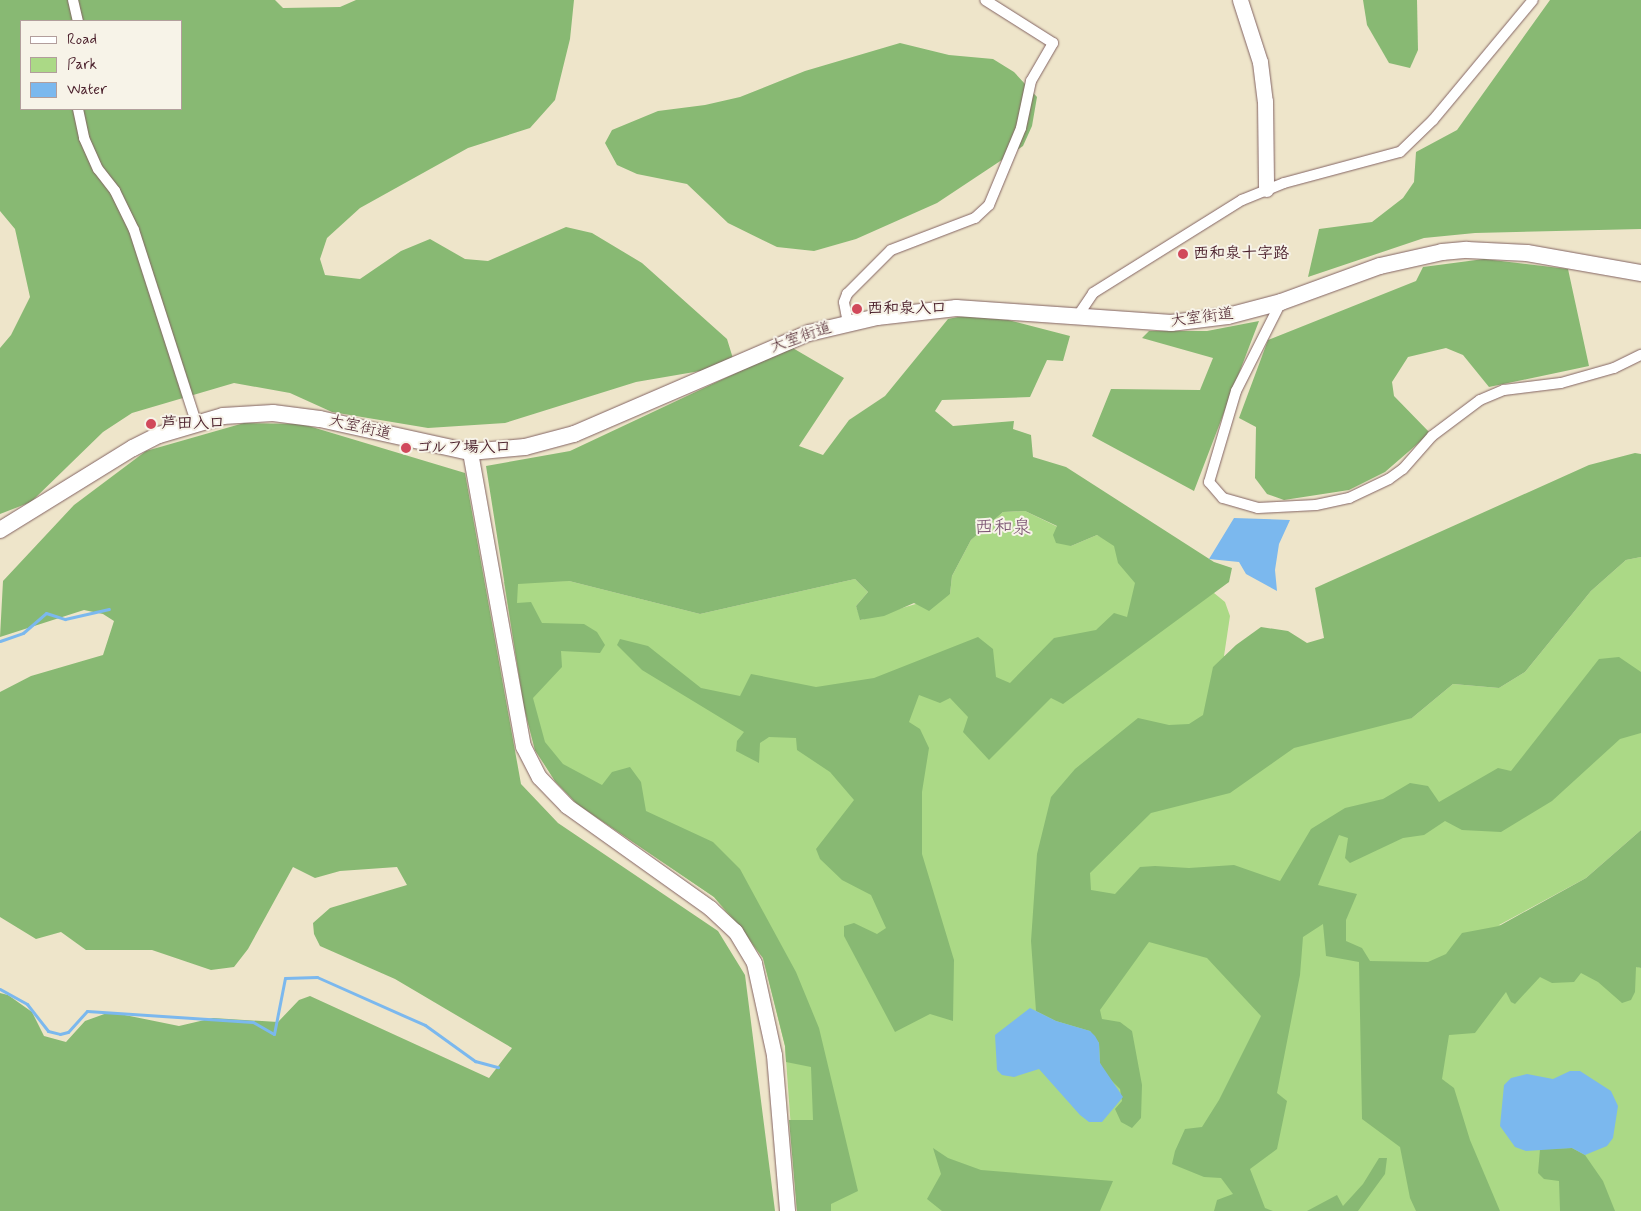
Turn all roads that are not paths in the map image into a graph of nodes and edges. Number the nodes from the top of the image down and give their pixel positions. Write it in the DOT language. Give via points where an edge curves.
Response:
graph roads {
  1 [pos="73,0"];
  2 [pos="985,0"];
  3 [pos="1240,0"];
  4 [pos="1534,0"];
  5 [pos="78,20"];
  6 [pos="78,110"];
  7 [pos="1266,189"];
  8 [pos="1641,272"];
  9 [pos="1281,302"];
  10 [pos="1078,317"];
  11 [pos="848,323"];
  12 [pos="1641,355"];
  13 [pos="196,422"];
  14 [pos="470,452"];
  15 [pos="0,530"];
  16 [pos="787,1211"];
  1 -- 5 [label="street"];
  2 -- 11 [label="street" via="1053,43 1031,81 1021,128 989,205 975,218 891,250 847,294 844,302"];
  3 -- 7 [label="street" via="1260,62"];
  4 -- 7 [label="street" via="1433,120 1400,152"];
  6 -- 13 [label="street" via="84,138 98,169 115,191 134,230"];
  7 -- 10 [label="street" via="1242,200 1093,293"];
  8 -- 9 [label="main road, 大室街道" via="1527,253 1442,252 1380,266"];
  9 -- 10 [label="main road, 大室街道" via="1228,316 1171,323"];
  9 -- 12 [label="street" via="1236,391 1209,482 1223,498 1258,508 1349,498 1403,469 1432,436 1480,400 1504,390 1561,383 1614,368"];
  10 -- 11 [label="main road, 大室街道" via="956,308 919,310"];
  11 -- 14 [label="main road, 大室街道" via="809,333 752,356 574,434 525,447"];
  13 -- 14 [label="main road, 大室街道" via="252,412 273,413 320,419"];
  13 -- 15 [label="main road, 大室街道" via="133,448"];
  14 -- 16 [label="street" via="524,746 539,777 568,806 710,908 735,931 754,963 774,1056"];
}
